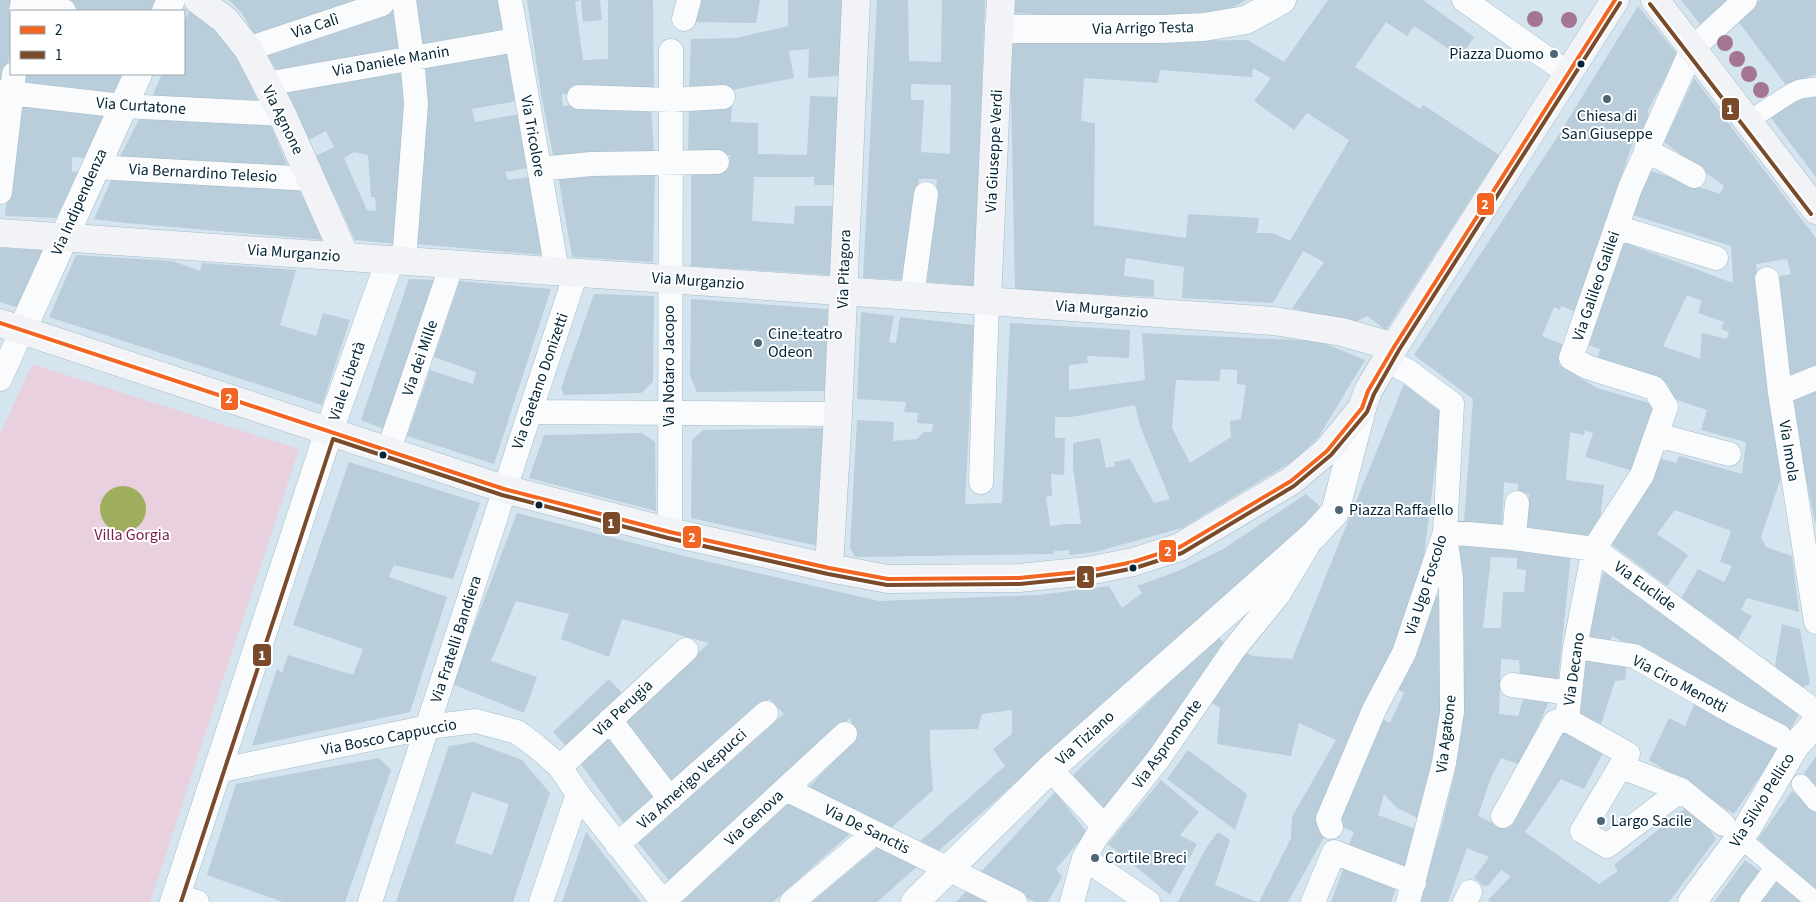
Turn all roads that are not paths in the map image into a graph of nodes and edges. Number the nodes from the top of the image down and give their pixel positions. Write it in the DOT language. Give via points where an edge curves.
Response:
graph roads {
  1 [pos="40,0"];
  2 [pos="199,0"];
  3 [pos="510,0"];
  4 [pos="856,0"];
  5 [pos="1002,0"];
  6 [pos="1282,0"];
  7 [pos="1464,0"];
  8 [pos="1615,0"];
  9 [pos="1655,0"];
  10 [pos="1745,0"];
  11 [pos="393,2"];
  12 [pos="62,10"];
  13 [pos="999,29"];
  14 [pos="516,40"];
  15 [pos="248,49"];
  16 [pos="1692,49"];
  17 [pos="671,51"];
  18 [pos="412,57"];
  19 [pos="138,75"];
  20 [pos="266,84"];
  21 [pos="1563,84"];
  22 [pos="9,86"];
  23 [pos="1816,87"];
  24 [pos="723,97"];
  25 [pos="579,98"];
  26 [pos="671,100"];
  27 [pos="123,106"];
  28 [pos="282,114"];
  29 [pos="1748,122"];
  30 [pos="1646,150"];
  31 [pos="718,162"];
  32 [pos="670,164"];
  33 [pos="95,167"];
  34 [pos="539,169"];
  35 [pos="1694,176"];
  36 [pos="311,179"];
  37 [pos="0,192"];
  38 [pos="926,194"];
  39 [pos="1816,210"];
  40 [pos="1616,227"];
  41 [pos="0,233"];
  42 [pos="63,237"];
  43 [pos="345,256"];
  44 [pos="1716,258"];
  45 [pos="397,260"];
  46 [pos="452,264"];
  47 [pos="566,272"];
  48 [pos="670,279"];
  49 [pos="1767,279"];
  50 [pos="844,292"];
  51 [pos="912,296"];
  52 [pos="987,301"];
  53 [pos="11,327"];
  54 [pos="1390,354"];
  55 [pos="1816,378"];
  56 [pos="0,379"];
  57 [pos="1780,393"];
  58 [pos="1362,408"];
  59 [pos="530,412"];
  60 [pos="669,414"];
  61 [pos="838,414"];
  62 [pos="329,432"];
  63 [pos="1657,435"];
  64 [pos="388,452"];
  65 [pos="1729,454"];
  66 [pos="981,482"];
  67 [pos="504,489"];
  68 [pos="1516,503"];
  69 [pos="670,532"];
  70 [pos="1445,532"];
  71 [pos="1314,535"];
  72 [pos="1514,538"];
  73 [pos="1594,549"];
  74 [pos="829,568"];
  75 [pos="1816,622"];
  76 [pos="1575,647"];
  77 [pos="686,650"];
  78 [pos="1512,684"];
  79 [pos="1570,693"];
  80 [pos="1816,712"];
  81 [pos="766,714"];
  82 [pos="610,720"];
  83 [pos="1567,720"];
  84 [pos="1816,723"];
  85 [pos="428,726"];
  86 [pos="845,734"];
  87 [pos="1779,736"];
  88 [pos="1625,761"];
  89 [pos="560,767"];
  90 [pos="1050,769"];
  91 [pos="217,771"];
  92 [pos="1801,784"];
  93 [pos="786,789"];
  94 [pos="1681,790"];
  95 [pos="578,794"];
  96 [pos="670,798"];
  97 [pos="1816,802"];
  98 [pos="1503,816"];
  99 [pos="1331,827"];
  100 [pos="1098,828"];
  101 [pos="1731,831"];
  102 [pos="874,833"];
  103 [pos="617,845"];
  104 [pos="1084,858"];
  105 [pos="1774,868"];
  106 [pos="948,869"];
  107 [pos="1411,893"];
  108 [pos="182,900"];
  109 [pos="370,902"];
  110 [pos="541,902"];
  111 [pos="663,902"];
  112 [pos="792,902"];
  113 [pos="915,902"];
  114 [pos="1015,902"];
  115 [pos="1072,902"];
  116 [pos="1148,902"];
  117 [pos="1313,902"];
  118 [pos="1692,902"];
  119 [pos="1749,902"];
  120 [pos="1816,902"];
  1 -- 12 [label="street"];
  2 -- 15 [label="main road, Via Agnone" via="225,20"];
  3 -- 14 [label="street, Via Tricolore"];
  4 -- 50 [label="main road, Via Pitagora"];
  5 -- 13 [label="main road, Via Giuseppe Verdi"];
  6 -- 13 [label="street, Via Arrigo Testa" via="1246,20 1204,27"];
  7 -- 21 [label="street"];
  8 -- 21 [label="main road"];
  9 -- 16 [label="main road"];
  10 -- 16 [label="street"];
  11 -- 15 [label="street, Via Calì"];
  11 -- 18 [label="street"];
  13 -- 52 [label="main road, Via Giuseppe Verdi"];
  14 -- 18 [label="street, Via Daniele Manin"];
  14 -- 34 [label="street, Via Tricolore"];
  15 -- 20 [label="main road, Via Agnone"];
  16 -- 29 [label="main road"];
  16 -- 30 [label="street, Via Galileo Galilei"];
  17 -- 26 [label="street, Via Notaro Jacopo"];
  18 -- 20 [label="street, Via Daniele Manin"];
  18 -- 45 [label="street" via="416,104"];
  19 -- 27 [label="street, Via Indipendenza"];
  20 -- 28 [label="main road, Via Agnone"];
  21 -- 54 [label="main road"];
  22 -- 27 [label="street, Via Curtatone"];
  22 -- 37 [label="street"];
  23 -- 29 [label="street" via="1791,92"];
  24 -- 26 [label="street"];
  25 -- 26 [label="street"];
  26 -- 32 [label="street, Via Notaro Jacopo"];
  27 -- 28 [label="street, Via Curtatone"];
  27 -- 33 [label="street, Via Indipendenza"];
  28 -- 36 [label="main road, Via Agnone"];
  29 -- 39 [label="main road"];
  30 -- 35 [label="street"];
  30 -- 40 [label="street, Via Galileo Galilei"];
  31 -- 32 [label="street"];
  32 -- 34 [label="street" via="591,164"];
  32 -- 48 [label="street, Via Notaro Jacopo"];
  33 -- 36 [label="street, Via Bernardino Telesio"];
  33 -- 42 [label="street, Via Indipendenza"];
  34 -- 47 [label="street, Via Tricolore"];
  36 -- 43 [label="main road, Via Agnone"];
  38 -- 51 [label="street"];
  40 -- 44 [label="street"];
  40 -- 63 [label="street, Via Galileo Galilei" via="1571,358 1587,367 1654,388 1666,407"];
  41 -- 42 [label="main road, Via Murganzio"];
  42 -- 43 [label="main road, Via Murganzio"];
  42 -- 53 [label="street, Via Indipendenza"];
  43 -- 45 [label="main road, Via Murganzio"];
  45 -- 46 [label="main road, Via Murganzio"];
  45 -- 62 [label="street, Viale Libertà"];
  46 -- 47 [label="main road, Via Murganzio"];
  46 -- 64 [label="street, Via dei Mille"];
  47 -- 48 [label="main road, Via Murganzio"];
  47 -- 59 [label="street, Via Gaetano Donizetti"];
  48 -- 50 [label="main road, Via Murganzio"];
  48 -- 60 [label="street, Via Notaro Jacopo"];
  49 -- 57 [label="street, Via Imola"];
  50 -- 51 [label="main road, Via Murganzio"];
  50 -- 61 [label="main road, Via Pitagora"];
  51 -- 52 [label="main road, Via Murganzio"];
  52 -- 54 [label="main road, Via Murganzio" via="1274,321 1342,332"];
  52 -- 66 [label="street"];
  53 -- 56 [label="street"];
  53 -- 62 [label="main road"];
  54 -- 58 [label="main road"];
  54 -- 70 [label="street, Via Ugo Foscolo" via="1452,404"];
  55 -- 57 [label="street"];
  57 -- 75 [label="street, Via Imola"];
  58 -- 71 [label="street, Via Tiziano" via="1335,512"];
  58 -- 74 [label="main road" via="1327,451 1291,481 1180,547 1133,562 1088,571 1019,578 888,578"];
  59 -- 60 [label="street"];
  59 -- 67 [label="street, Via Gaetano Donizetti"];
  60 -- 61 [label="street"];
  60 -- 69 [label="street, Via Notaro Jacopo"];
  61 -- 74 [label="main road, Via Pitagora"];
  62 -- 64 [label="main road"];
  62 -- 91 [label="street, Viale Libertà"];
  63 -- 65 [label="street"];
  63 -- 73 [label="street, Via Galileo Galilei" via="1642,475"];
  64 -- 67 [label="main road"];
  67 -- 69 [label="main road"];
  67 -- 85 [label="street, Via Fratelli Bandiera"];
  68 -- 72 [label="street"];
  69 -- 74 [label="main road"];
  70 -- 72 [label="street, Via Euclide"];
  70 -- 99 [label="street, Via Ugo Foscolo" via="1404,653 1374,710 1328,819"];
  70 -- 107 [label="street, Via Agatone" via="1451,578 1452,712 1444,763"];
  71 -- 90 [label="street, Via Tiziano"];
  71 -- 100 [label="street, Via Aspromonte" via="1278,595 1234,649 1159,758"];
  72 -- 73 [label="street, Via Euclide"];
  73 -- 76 [label="street, Via Decano"];
  73 -- 80 [label="street, Via Euclide"];
  76 -- 79 [label="street, Via Decano"];
  76 -- 87 [label="street, Via Ciro Menotti" via="1634,656"];
  77 -- 82 [label="street, Via Perugia"];
  78 -- 79 [label="street"];
  79 -- 83 [label="street, Via Decano"];
  81 -- 96 [label="street, Via Amerigo Vespucci"];
  82 -- 89 [label="street, Via Perugia"];
  82 -- 96 [label="street"];
  83 -- 88 [label="street, Via Decano"];
  83 -- 98 [label="street" via="1555,722"];
  84 -- 101 [label="street, Via Silvio Pellico" via="1795,746 1747,828"];
  85 -- 89 [label="street, Via Bosco Cappuccio" via="476,721 516,732"];
  85 -- 91 [label="street, Via Bosco Cappuccio"];
  85 -- 109 [label="street, Via Fratelli Bandiera"];
  86 -- 93 [label="street, Via Genova"];
  88 -- 94 [label="street, Via Decano"];
  88 -- 94 [label="street" via="1582,831 1607,846"];
  89 -- 95 [label="street, Via Bosco Cappuccio"];
  90 -- 100 [label="street"];
  90 -- 106 [label="street, Via Tiziano"];
  91 -- 108 [label="street, Viale Libertà"];
  92 -- 97 [label="street"];
  93 -- 102 [label="street, Via De Sanctis"];
  93 -- 111 [label="street, Via Genova"];
  94 -- 101 [label="street, Via Decano"];
  95 -- 103 [label="street, Via Bosco Cappuccio"];
  95 -- 110 [label="street"];
  96 -- 103 [label="street, Via Amerigo Vespucci"];
  100 -- 104 [label="street, Via Aspromonte"];
  101 -- 105 [label="street"];
  101 -- 118 [label="street, Via Silvio Pellico"];
  102 -- 106 [label="street, Via De Sanctis"];
  102 -- 112 [label="street"];
  103 -- 111 [label="street, Via Bosco Cappuccio"];
  104 -- 115 [label="street, Via Aspromonte"];
  104 -- 116 [label="street"];
  105 -- 119 [label="street"];
  105 -- 120 [label="street"];
  106 -- 113 [label="street, Via Tiziano"];
  106 -- 114 [label="street, Via De Sanctis"];
  107 -- 117 [label="street" via="1334,852"];
}
